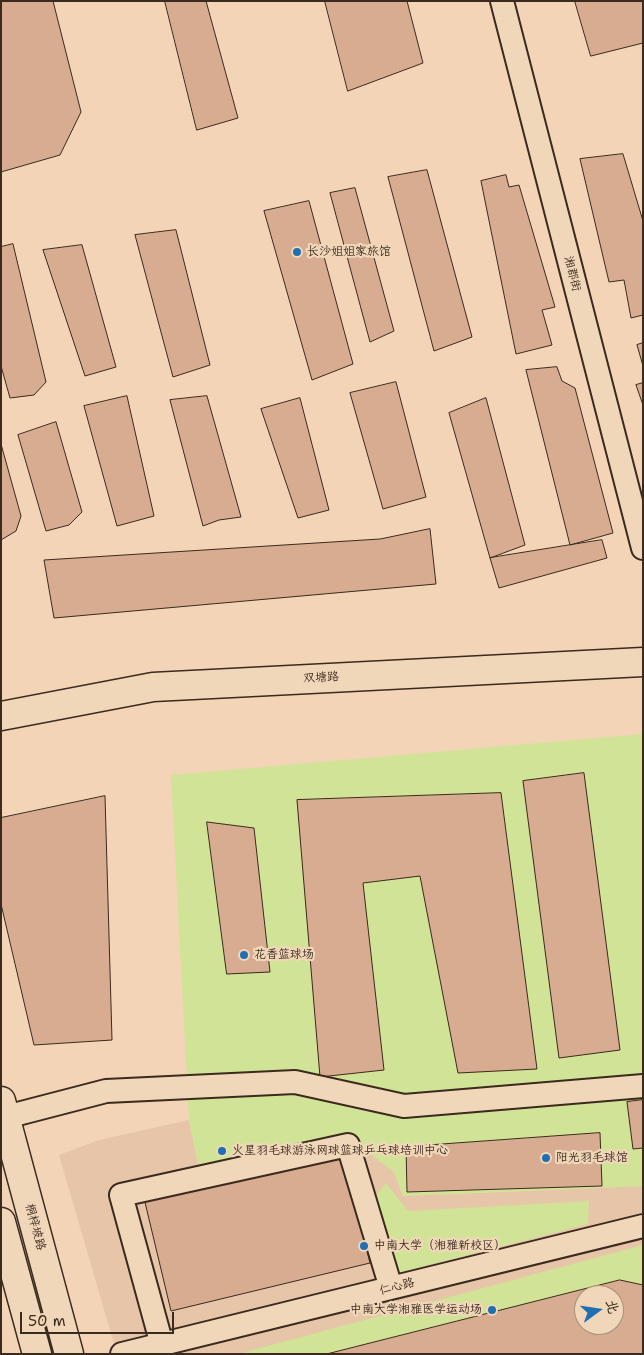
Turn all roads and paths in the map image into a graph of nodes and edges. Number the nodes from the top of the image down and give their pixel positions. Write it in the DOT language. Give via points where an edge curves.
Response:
graph roads {
  1 [pos="502,1"];
  2 [pos="643,548"];
  3 [pos="643,662"];
  4 [pos="1,716"];
  5 [pos="643,1086"];
  6 [pos="4,1109"];
  7 [pos="1,1222"];
  8 [pos="643,1226"];
  9 [pos="391,1288"];
  10 [pos="162,1345"];
  11 [pos="37,1354"];
  12 [pos="69,1354"];
  13 [pos="122,1354"];
  1 -- 2 [label="street, 湘郡街"];
  3 -- 4 [label="street, 双塘路" via="153,687"];
  5 -- 6 [label="street" via="404,1106 294,1082 106,1091"];
  6 -- 12 [label="street, 桐梓坡路"];
  7 -- 11 [label="street"];
  8 -- 9 [label="street, 仁心路"];
  9 -- 10 [label="street, 仁心路"];
  9 -- 10 [label="street" via="348,1145 121,1195"];
  10 -- 13 [label="street, 仁心路"];
}
